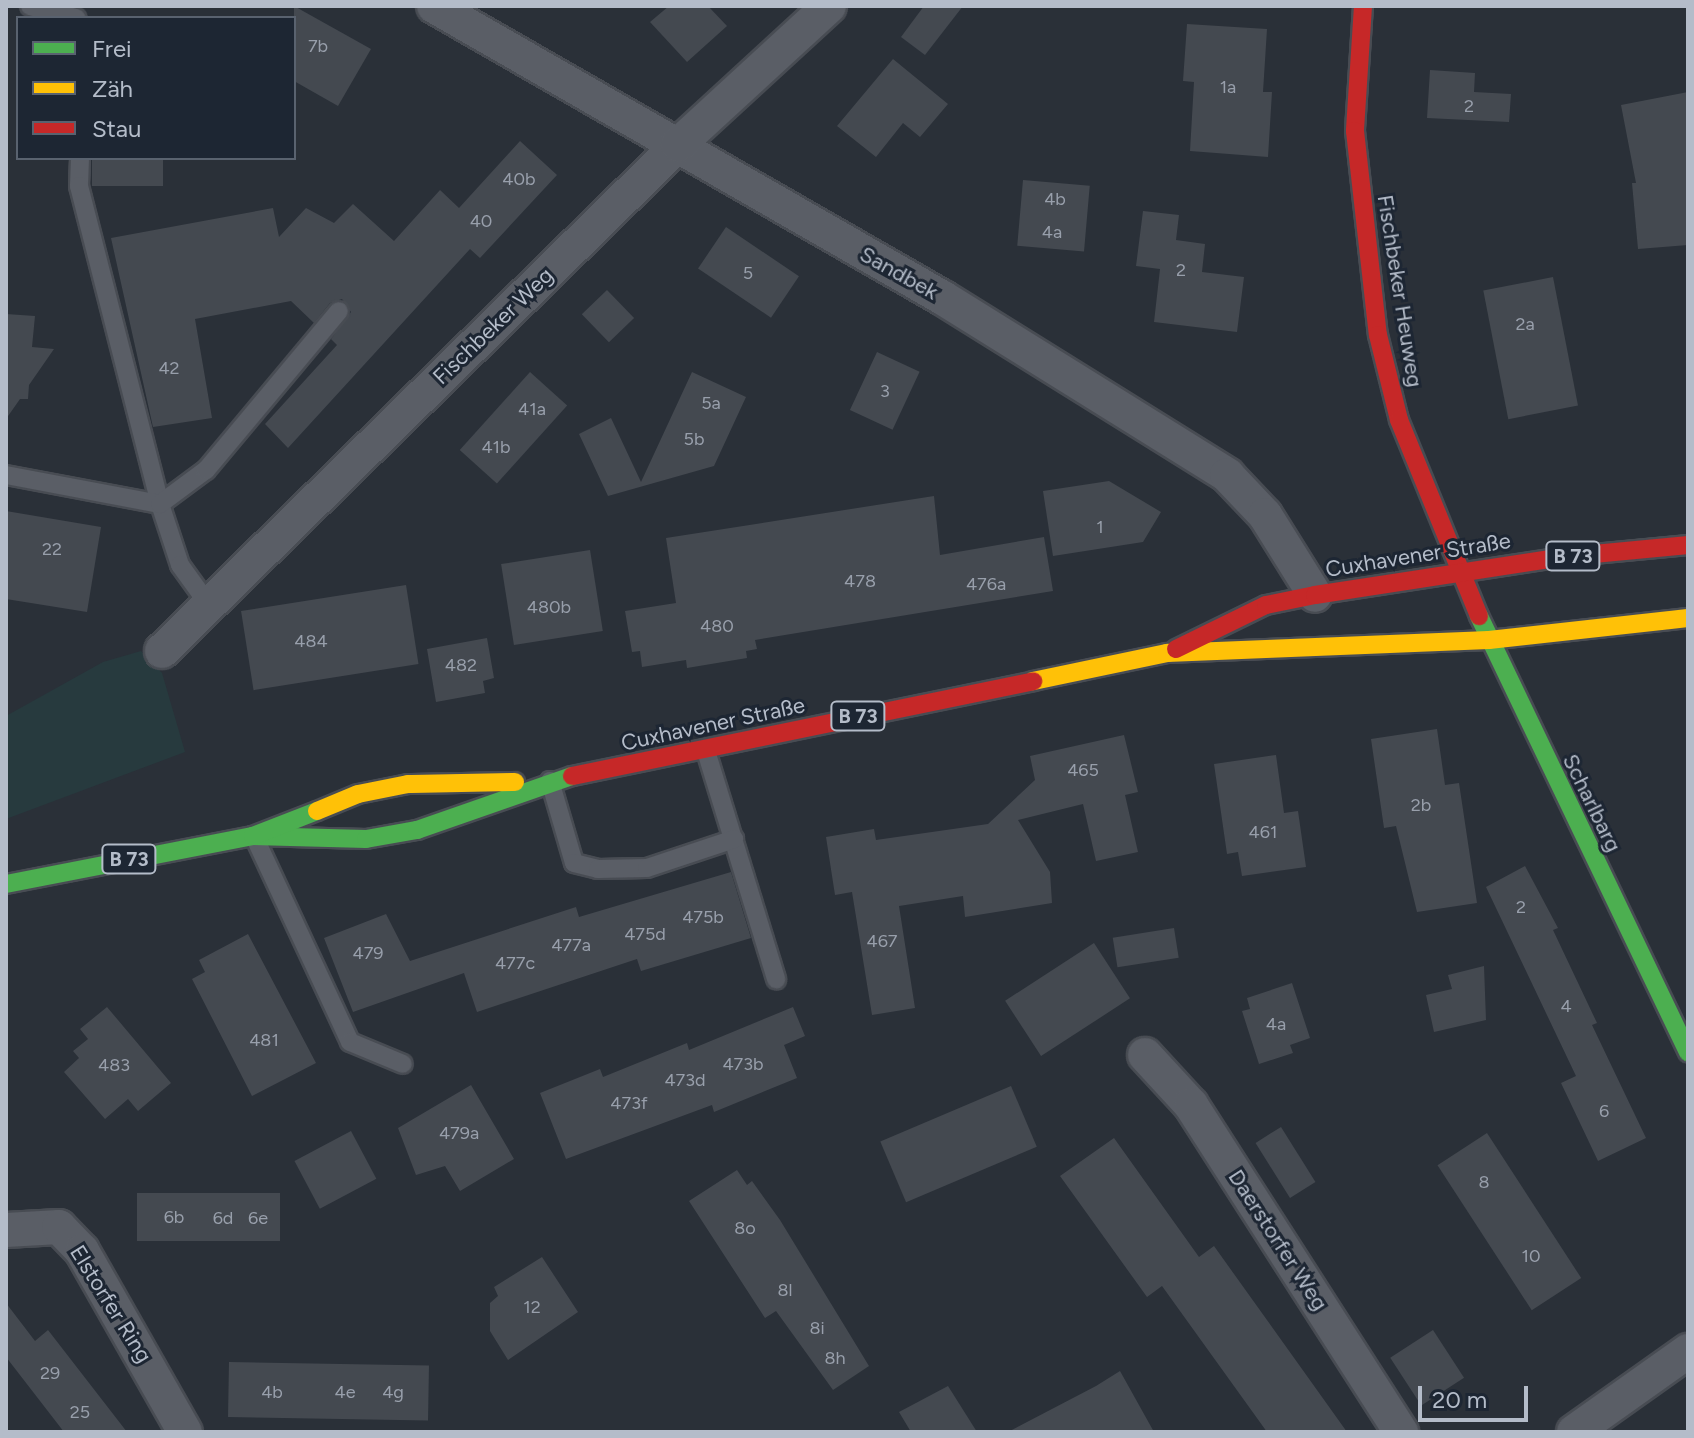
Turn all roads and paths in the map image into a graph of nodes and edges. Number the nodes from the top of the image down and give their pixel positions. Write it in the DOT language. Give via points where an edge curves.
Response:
graph roads {
  1 [pos="30,6"];
  2 [pos="434,6"];
  3 [pos="829,6"];
  4 [pos="1363,6"];
  5 [pos="68,16"];
  6 [pos="678,145"];
  7 [pos="80,160"];
  8 [pos="339,311"];
  9 [pos="6,475"];
  10 [pos="160,504"];
  11 [pos="1688,545"];
  12 [pos="1458,573"];
  13 [pos="1315,595"];
  14 [pos="209,605"];
  15 [pos="1688,618"];
  16 [pos="1489,640"];
  17 [pos="162,651"];
  18 [pos="1167,653"];
  19 [pos="706,751"];
  20 [pos="550,781"];
  21 [pos="253,836"];
  22 [pos="734,839"];
  23 [pos="6,884"];
  24 [pos="776,979"];
  25 [pos="1688,1053"];
  26 [pos="1145,1055"];
  27 [pos="403,1064"];
  28 [pos="6,1230"];
  29 [pos="1688,1351"];
  30 [pos="185,1432"];
  31 [pos="1401,1432"];
  32 [pos="1574,1432"];
  1 -- 5 [label="lane"];
  2 -- 6 [label="street, Sandbek"];
  3 -- 6 [label="street, Fischbeker Weg"];
  4 -- 12 [label="main road, Fischbeker Heuweg" via="1355,131 1378,335 1399,420"];
  6 -- 13 [label="street, Sandbek" via="943,298 1227,475 1265,515"];
  6 -- 14 [label="street, Fischbeker Weg"];
  7 -- 10 [label="lane" via="79,186"];
  8 -- 10 [label="lane" via="206,470"];
  9 -- 10 [label="lane"];
  10 -- 14 [label="lane" via="180,565"];
  11 -- 12 [label="main road, Cuxhavener Straße / B 73"];
  12 -- 13 [label="main road, Cuxhavener Straße / B 73"];
  12 -- 16 [label="main road, Scharlbarg"];
  13 -- 18 [label="main road, Cuxhavener Straße / B 73" via="1266,605"];
  14 -- 17 [label="street, Fischbeker Weg"];
  15 -- 16 [label="main road, Cuxhavener Straße / B 73"];
  16 -- 18 [label="main road, Cuxhavener Straße / B 73"];
  16 -- 25 [label="main road, Scharlbarg"];
  18 -- 19 [label="main road, Cuxhavener Straße / B 73"];
  19 -- 20 [label="main road, Cuxhavener Straße / B 73"];
  19 -- 22 [label="lane"];
  20 -- 21 [label="main road, Cuxhavener Straße / B 73" via="408,784 358,794"];
  20 -- 21 [label="main road, Cuxhavener Straße / B 73" via="417,830 366,839"];
  20 -- 22 [label="lane" via="574,863 598,869 647,868"];
  21 -- 23 [label="main road, Cuxhavener Straße / B 73"];
  21 -- 27 [label="lane" via="350,1042"];
  22 -- 24 [label="lane"];
  26 -- 31 [label="street, Daerstorfer Weg" via="1191,1105"];
  28 -- 30 [label="street, Elstorfer Ring" via="59,1227 82,1251"];
  29 -- 32 [label="street"];
}
